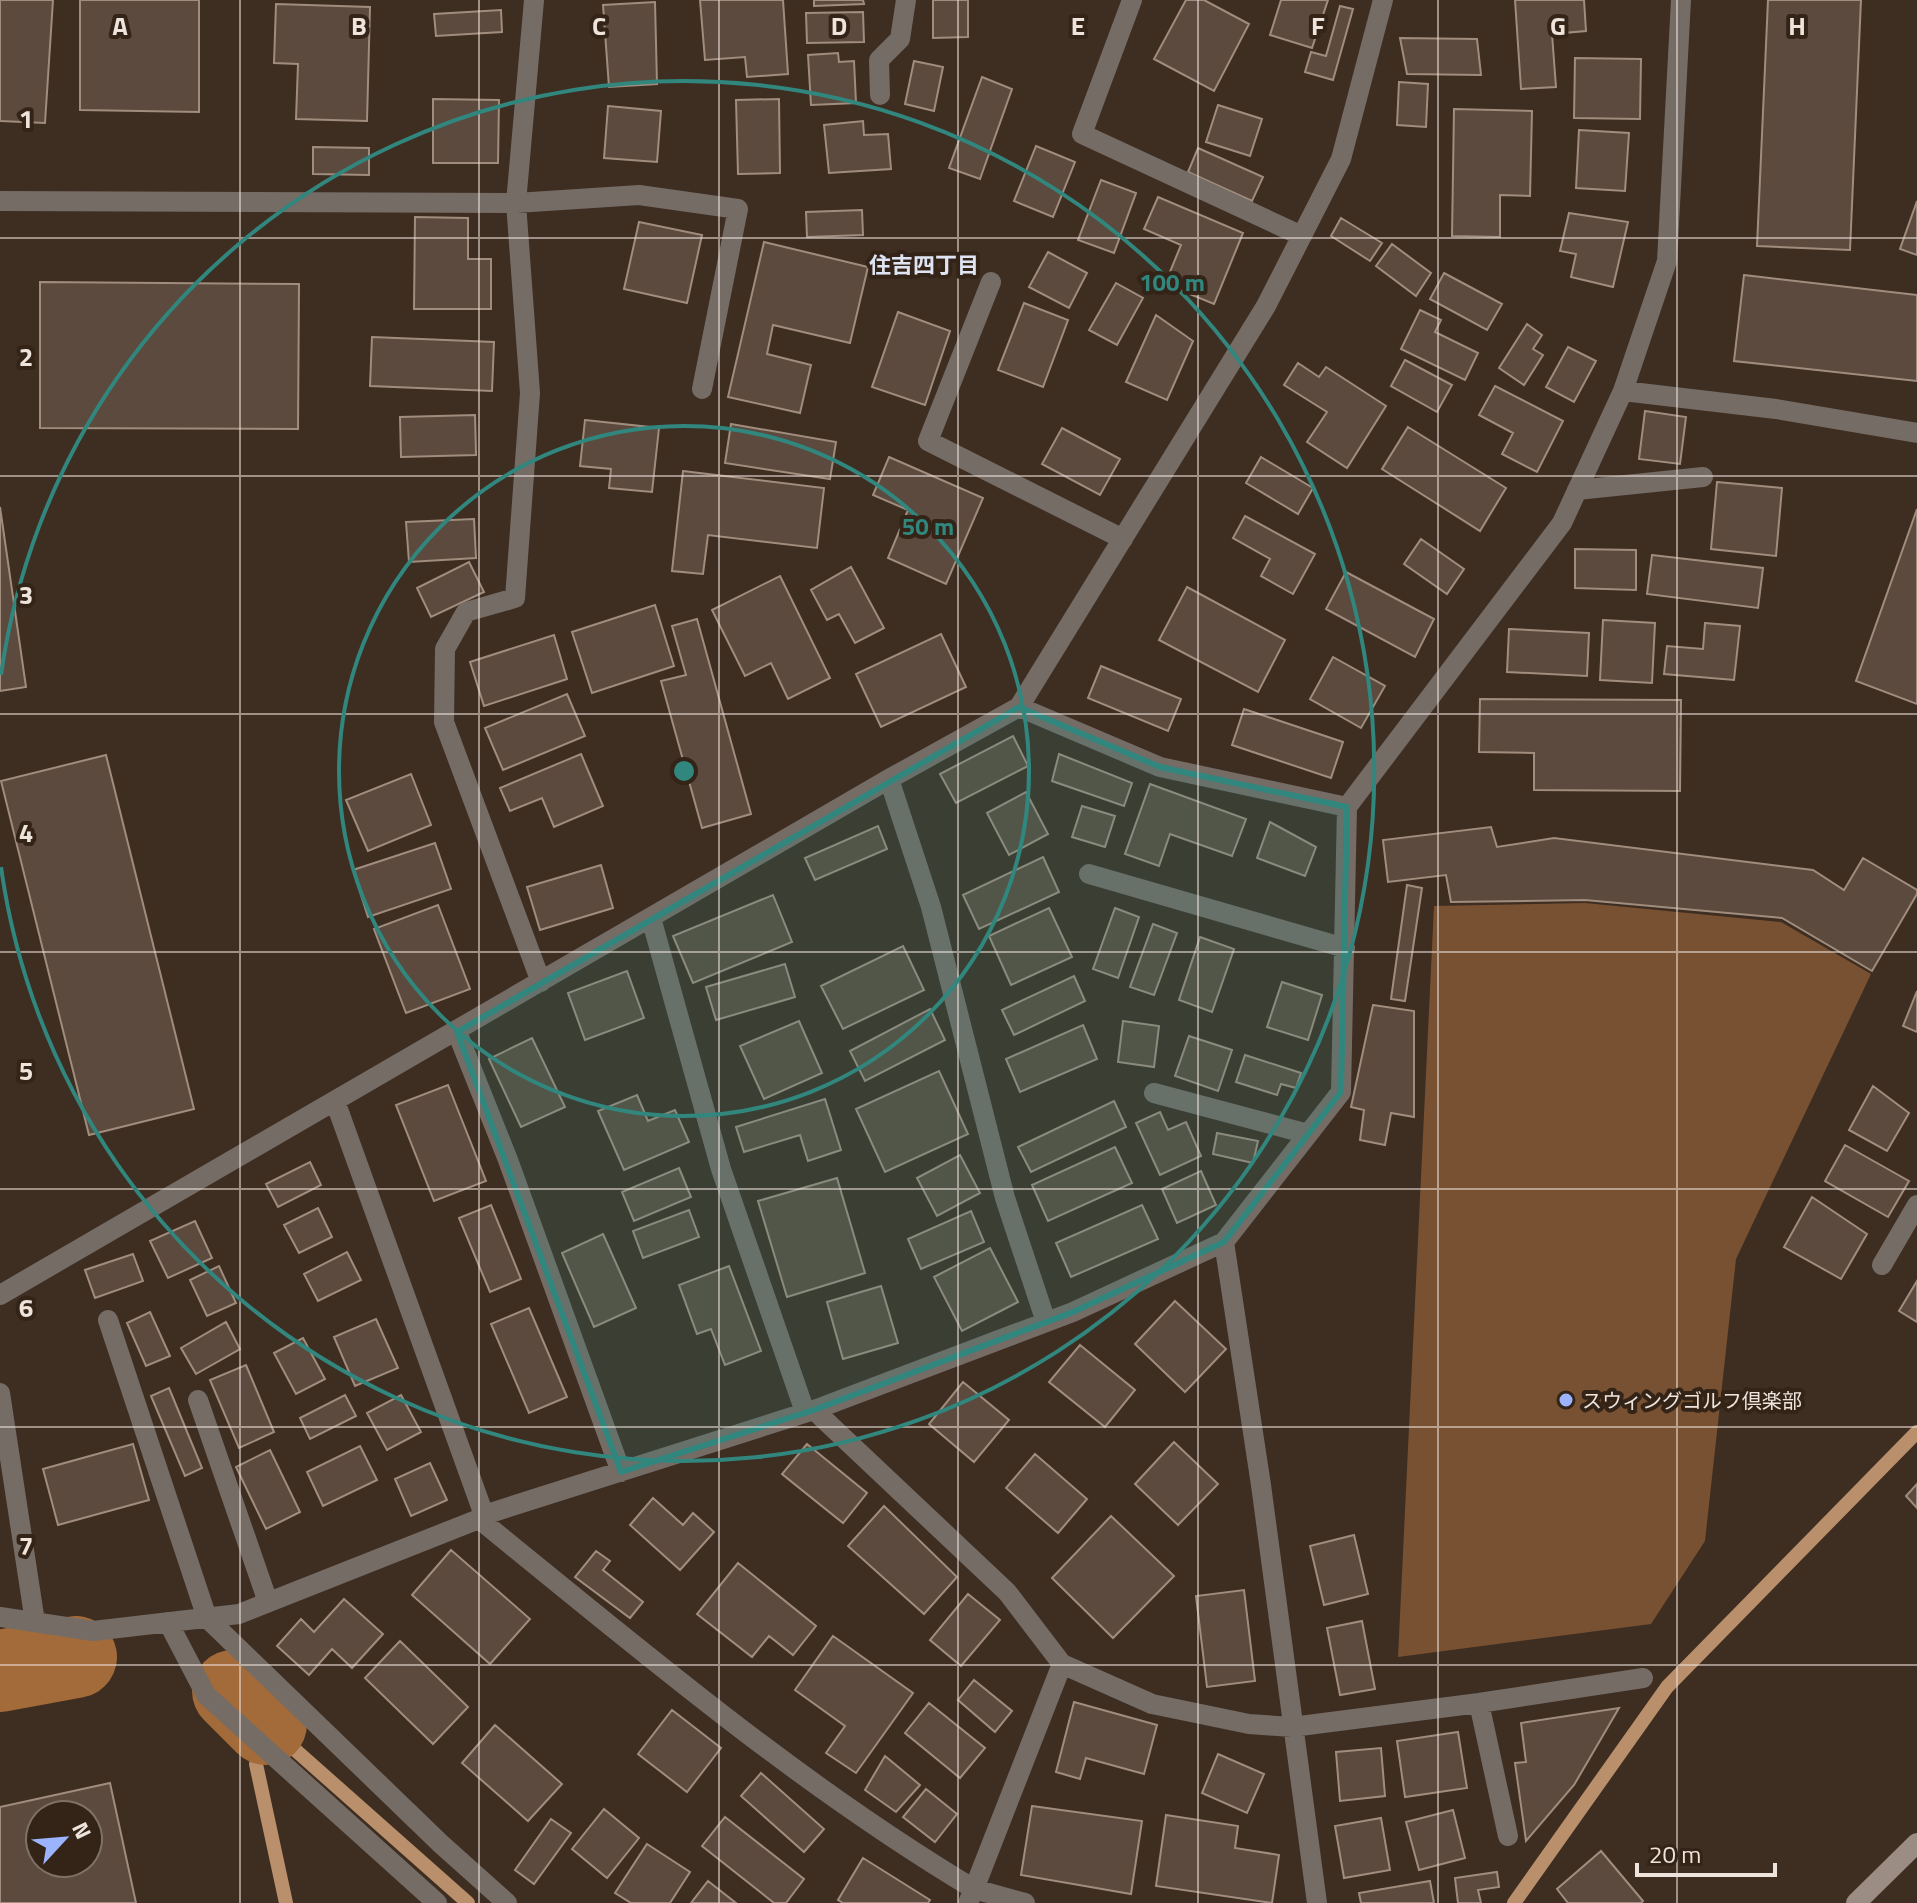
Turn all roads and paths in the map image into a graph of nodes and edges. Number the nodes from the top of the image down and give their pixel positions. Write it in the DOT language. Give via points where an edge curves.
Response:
graph roads {
  1 [pos="534,0"];
  2 [pos="906,0"];
  3 [pos="1132,0"];
  4 [pos="1383,0"];
  5 [pos="1681,0"];
  6 [pos="880,95"];
  7 [pos="0,201"];
  8 [pos="516,203"];
  9 [pos="1302,236"];
  10 [pos="991,282"];
  11 [pos="702,389"];
  12 [pos="1623,391"];
  13 [pos="1917,433"];
  14 [pos="1703,477"];
  15 [pos="1577,490"];
  16 [pos="1123,539"];
  17 [pos="1019,707"];
  18 [pos="889,779"];
  19 [pos="1347,807"];
  20 [pos="1089,874"];
  21 [pos="651,918"];
  22 [pos="1345,948"];
  23 [pos="541,982"];
  24 [pos="457,1032"];
  25 [pos="1154,1093"];
  26 [pos="335,1101"];
  27 [pos="1308,1134"];
  28 [pos="1917,1205"];
  29 [pos="1224,1242"];
  30 [pos="1882,1265"];
  31 [pos="0,1295"];
  32 [pos="108,1320"];
  33 [pos="1046,1322"];
  34 [pos="0,1393"];
  35 [pos="198,1400"];
  36 [pos="809,1411"];
  37 [pos="621,1472"];
  38 [pos="482,1517"];
  39 [pos="268,1602"];
  40 [pos="0,1617"];
  41 [pos="207,1618"];
  42 [pos="35,1622"];
  43 [pos="168,1622"];
  44 [pos="1062,1664"];
  45 [pos="1643,1678"];
  46 [pos="1479,1703"];
  47 [pos="1292,1727"];
  48 [pos="1508,1836"];
  49 [pos="1917,1843"];
  50 [pos="971,1896"];
  51 [pos="437,1903"];
  52 [pos="507,1903"];
  53 [pos="1025,1903"];
  54 [pos="1317,1903"];
  55 [pos="1856,1903"];
  1 -- 8 [label="street"];
  2 -- 6 [label="street" via="900,39 879,60"];
  3 -- 9 [label="street" via="1082,134"];
  4 -- 9 [label="street" via="1341,159"];
  5 -- 12 [label="street" via="1667,261"];
  7 -- 8 [label="street"];
  8 -- 11 [label="street" via="639,195 738,209"];
  8 -- 23 [label="street" via="530,393 515,598 466,612 445,649 444,722"];
  9 -- 16 [label="street" via="1266,306"];
  10 -- 16 [label="street" via="928,441"];
  12 -- 13 [label="street"];
  12 -- 15 [label="street"];
  14 -- 15 [label="street"];
  15 -- 19 [label="street" via="1562,523"];
  16 -- 17 [label="street"];
  17 -- 18 [label="street"];
  17 -- 19 [label="street" via="1160,767"];
  18 -- 21 [label="street"];
  18 -- 33 [label="street" via="931,907 1005,1198"];
  19 -- 22 [label="street"];
  20 -- 22 [label="street"];
  21 -- 23 [label="street"];
  21 -- 36 [label="street" via="721,1169"];
  22 -- 27 [label="street" via="1341,1092"];
  23 -- 24 [label="street"];
  24 -- 26 [label="street"];
  24 -- 37 [label="street"];
  25 -- 27 [label="street"];
  26 -- 31 [label="street"];
  26 -- 38 [label="street"];
  27 -- 29 [label="street"];
  28 -- 30 [label="street"];
  29 -- 33 [label="street"];
  29 -- 47 [label="street"];
  32 -- 41 [label="street"];
  33 -- 36 [label="street"];
  34 -- 42 [label="street"];
  35 -- 39 [label="street"];
  36 -- 37 [label="street"];
  36 -- 44 [label="street" via="1007,1592"];
  37 -- 38 [label="street"];
  38 -- 39 [label="street"];
  38 -- 50 [label="street" via="725,1719"];
  39 -- 41 [label="street" via="239,1614"];
  40 -- 42 [label="street"];
  41 -- 43 [label="street"];
  41 -- 52 [label="street"];
  42 -- 43 [label="street" via="93,1631"];
  43 -- 51 [label="street" via="206,1695"];
  44 -- 47 [label="street" via="1152,1704 1249,1724"];
  44 -- 50 [label="street"];
  45 -- 46 [label="street"];
  46 -- 47 [label="street"];
  46 -- 48 [label="street"];
  47 -- 54 [label="street"];
  49 -- 55 [label="street"];
  50 -- 53 [label="street"];
}
